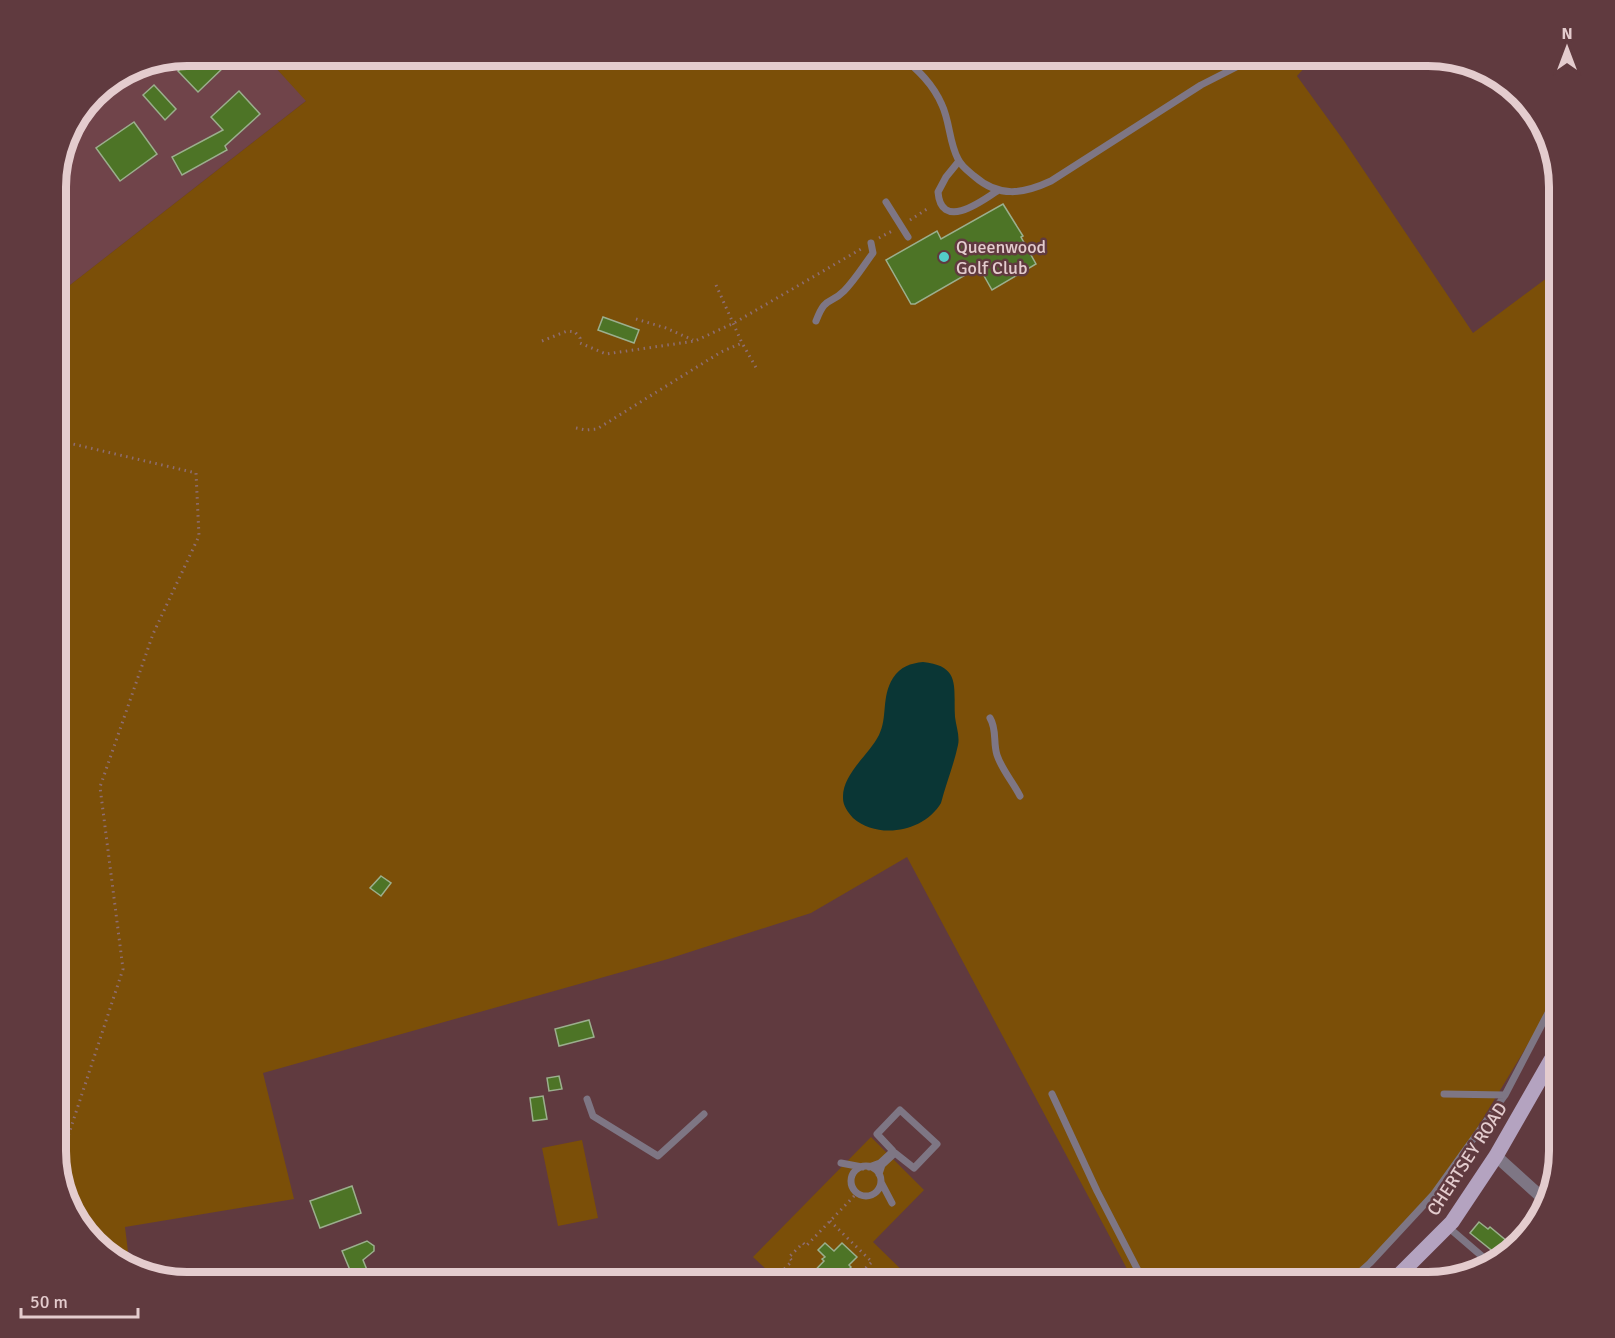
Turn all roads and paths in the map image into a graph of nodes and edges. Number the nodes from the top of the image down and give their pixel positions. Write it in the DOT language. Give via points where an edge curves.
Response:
graph roads {
  1 [pos="912,66"];
  2 [pos="1238,66"];
  3 [pos="958,161"];
  4 [pos="997,191"];
  5 [pos="939,201"];
  6 [pos="886,202"];
  7 [pos="901,226"];
  8 [pos="908,237"];
  9 [pos="871,243"];
  10 [pos="716,285"];
  11 [pos="636,319"];
  12 [pos="816,321"];
  13 [pos="734,323"];
  14 [pos="542,341"];
  15 [pos="695,341"];
  16 [pos="742,343"];
  17 [pos="758,371"];
  18 [pos="576,428"];
  19 [pos="66,442"];
  20 [pos="990,718"];
  21 [pos="1020,796"];
  22 [pos="1549,1013"];
  23 [pos="1549,1065"];
  24 [pos="1052,1094"];
  25 [pos="1444,1094"];
  26 [pos="1505,1095"];
  27 [pos="587,1099"];
  28 [pos="704,1114"];
  29 [pos="66,1143"];
  30 [pos="1496,1156"];
  31 [pos="840,1163"];
  32 [pos="866,1167"];
  33 [pos="880,1178"];
  34 [pos="857,1193"];
  35 [pos="1541,1196"];
  36 [pos="892,1203"];
  37 [pos="830,1221"];
  38 [pos="1448,1227"];
  39 [pos="1485,1258"];
  40 [pos="864,1269"];
  41 [pos="782,1272"];
  42 [pos="861,1272"];
  43 [pos="867,1272"];
  44 [pos="1139,1272"];
  45 [pos="1360,1272"];
  46 [pos="1402,1272"];
  1 -- 3 [label="lane" via="924,76 943,106"];
  2 -- 4 [label="lane" via="1201,85 1051,181 1024,191"];
  3 -- 4 [label="lane" via="980,182"];
  3 -- 5 [label="lane" via="938,192"];
  4 -- 5 [label="lane" via="965,211 945,210"];
  5 -- 7 [label="path"];
  6 -- 7 [label="lane"];
  7 -- 8 [label="lane"];
  7 -- 9 [label="path"];
  9 -- 12 [label="lane" via="873,253 843,292 822,306"];
  9 -- 13 [label="path"];
  10 -- 13 [label="path"];
  11 -- 15 [label="path"];
  13 -- 15 [label="path"];
  13 -- 16 [label="path"];
  14 -- 15 [label="path" via="567,331 575,332 580,343 606,354"];
  16 -- 17 [label="path"];
  16 -- 18 [label="path" via="597,429"];
  19 -- 29 [label="path" via="196,473 199,536 153,634 100,787 123,969"];
  20 -- 21 [label="lane" via="999,763"];
  22 -- 26 [label="lane"];
  23 -- 30 [label="main road, CHERTSEY ROAD"];
  24 -- 44 [label="lane"];
  25 -- 26 [label="lane"];
  26 -- 45 [label="lane" via="1433,1195"];
  27 -- 28 [label="lane" via="593,1116 658,1156"];
  30 -- 35 [label="street"];
  30 -- 38 [label="main road, CHERTSEY ROAD"];
  31 -- 32 [label="lane"];
  32 -- 33 [label="lane"];
  32 -- 33 [label="lane" via="880,1163 893,1151 877,1134 900,1110 937,1144 914,1168 895,1153 882,1165"];
  32 -- 34 [label="lane" via="852,1177"];
  33 -- 34 [label="lane" via="880,1187 874,1194"];
  33 -- 36 [label="lane"];
  34 -- 37 [label="path"];
  37 -- 40 [label="path" via="872,1262"];
  37 -- 41 [label="path" via="789,1257 792,1261"];
  38 -- 39 [label="lane"];
  38 -- 46 [label="main road, CHERTSEY ROAD"];
  40 -- 42 [label="path"];
  40 -- 43 [label="path"];
}
